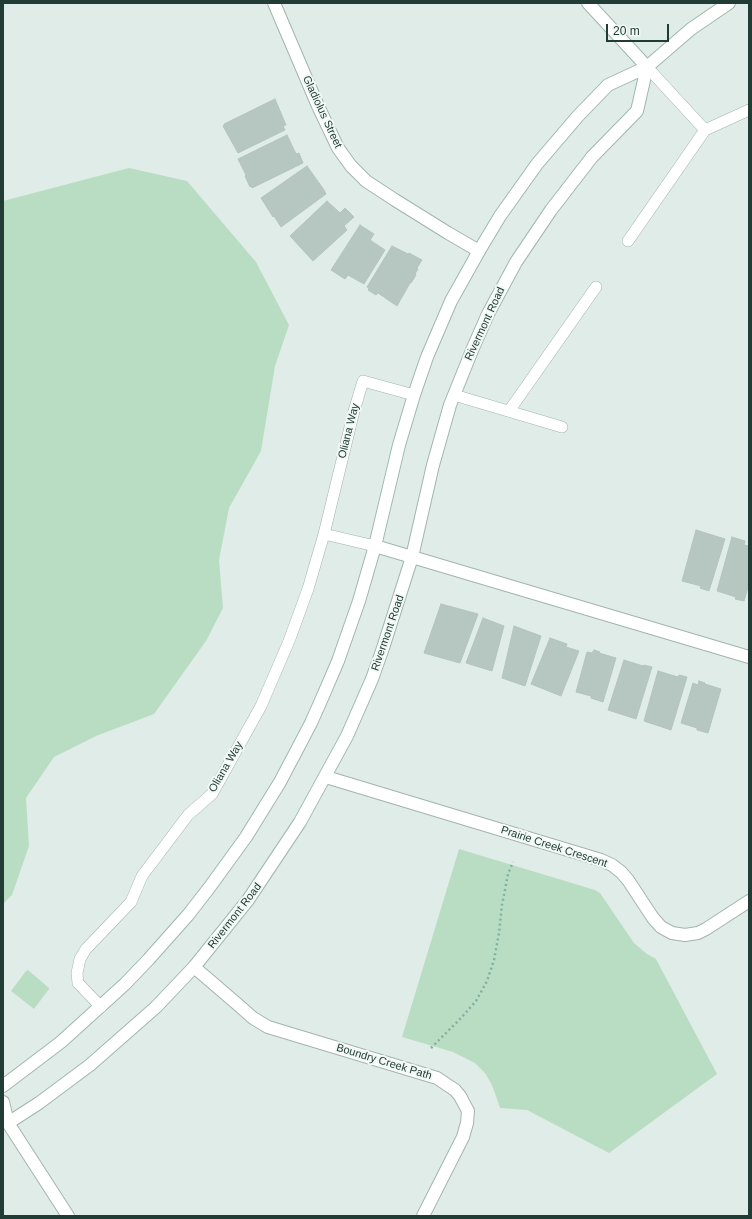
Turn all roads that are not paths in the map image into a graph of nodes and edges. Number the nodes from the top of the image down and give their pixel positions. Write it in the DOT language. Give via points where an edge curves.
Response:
graph roads {
  1 [pos="274,3"];
  2 [pos="588,3"];
  3 [pos="729,3"];
  4 [pos="647,67"];
  5 [pos="749,110"];
  6 [pos="705,130"];
  7 [pos="628,241"];
  8 [pos="479,250"];
  9 [pos="596,287"];
  10 [pos="414,395"];
  11 [pos="454,395"];
  12 [pos="509,411"];
  13 [pos="562,427"];
  14 [pos="324,534"];
  15 [pos="375,546"];
  16 [pos="412,557"];
  17 [pos="749,657"];
  18 [pos="326,777"];
  19 [pos="749,901"];
  20 [pos="194,967"];
  21 [pos="101,1007"];
  22 [pos="3,1086"];
  23 [pos="3,1102"];
  24 [pos="8,1123"];
  25 [pos="68,1216"];
  26 [pos="423,1216"];
  1 -- 8 [label="street, Gladiolus Street" via="318,106 338,148 351,166 395,200"];
  2 -- 4 [label="street"];
  3 -- 4 [label="street" via="691,28"];
  4 -- 6 [label="lane"];
  4 -- 8 [label="street" via="608,85 578,116 537,164"];
  4 -- 11 [label="street, Rivermont Road" via="637,110 572,182 516,262 488,314"];
  5 -- 6 [label="lane"];
  6 -- 7 [label="lane"];
  8 -- 10 [label="street" via="451,301"];
  9 -- 12 [label="lane"];
  10 -- 14 [label="lane, Oliana Way" via="363,381"];
  10 -- 15 [label="street" via="399,445"];
  11 -- 12 [label="lane"];
  11 -- 16 [label="street, Rivermont Road" via="440,440"];
  12 -- 13 [label="lane"];
  14 -- 15 [label="lane"];
  14 -- 21 [label="lane, Oliana Way" via="308,588 261,706 212,794 188,816 142,876 131,902 86,949 80,960 78,983"];
  15 -- 16 [label="street"];
  15 -- 21 [label="street" via="338,661 311,723 280,782 246,837 205,894 148,960"];
  16 -- 17 [label="street"];
  16 -- 18 [label="street, Rivermont Road" via="374,673"];
  18 -- 19 [label="street, Prairie Creek Crescent" via="601,860 621,872 653,918 661,927 672,933 685,935 706,929"];
  18 -- 20 [label="street, Rivermont Road" via="266,875"];
  20 -- 24 [label="street, Rivermont Road" via="156,1007 90,1065"];
  20 -- 26 [label="street, Boundry Creek Path" via="268,1027 437,1078 456,1090 468,1111 465,1130 457,1151"];
  21 -- 22 [label="street" via="61,1042"];
  23 -- 24 [label="street"];
  24 -- 25 [label="street"];
}
